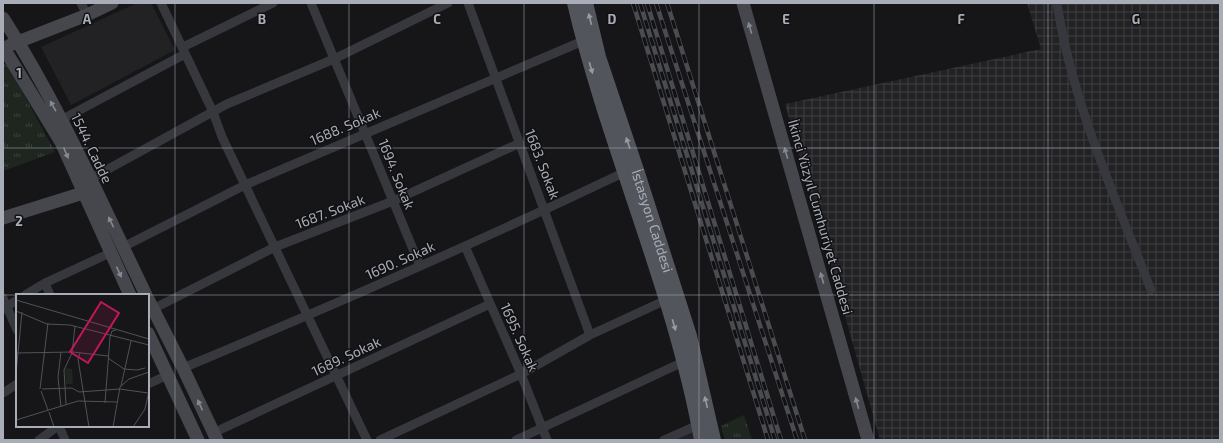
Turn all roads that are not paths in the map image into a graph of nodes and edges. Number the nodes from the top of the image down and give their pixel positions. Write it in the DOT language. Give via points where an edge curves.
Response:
graph roads {
  1 [pos="81,3"];
  2 [pos="112,3"];
  3 [pos="161,3"];
  4 [pos="273,3"];
  5 [pos="311,3"];
  6 [pos="468,3"];
  7 [pos="574,3"];
  8 [pos="586,3"];
  9 [pos="742,3"];
  10 [pos="1057,3"];
  11 [pos="443,4"];
  12 [pos="87,15"];
  13 [pos="3,18"];
  14 [pos="583,41"];
  15 [pos="18,42"];
  16 [pos="3,48"];
  17 [pos="184,51"];
  18 [pos="334,59"];
  19 [pos="495,78"];
  20 [pos="213,112"];
  21 [pos="61,120"];
  22 [pos="365,133"];
  23 [pos="520,142"];
  24 [pos="626,172"];
  25 [pos="90,179"];
  26 [pos="246,185"];
  27 [pos="83,193"];
  28 [pos="393,201"];
  29 [pos="545,210"];
  30 [pos="3,218"];
  31 [pos="465,246"];
  32 [pos="123,248"];
  33 [pos="275,248"];
  34 [pos="110,253"];
  35 [pos="420,266"];
  36 [pos="45,283"];
  37 [pos="1151,290"];
  38 [pos="27,294"];
  39 [pos="50,294"];
  40 [pos="130,294"];
  41 [pos="146,294"];
  42 [pos="16,300"];
  43 [pos="666,300"];
  44 [pos="4,304"];
  45 [pos="150,304"];
  46 [pos="490,304"];
  47 [pos="308,316"];
  48 [pos="16,328"];
  49 [pos="590,335"];
  50 [pos="149,336"];
  51 [pos="683,362"];
  52 [pos="184,368"];
  53 [pos="521,374"];
  54 [pos="168,375"];
  55 [pos="337,376"];
  56 [pos="149,384"];
  57 [pos="16,385"];
  58 [pos="3,393"];
  59 [pos="698,425"];
  60 [pos="58,427"];
  61 [pos="59,427"];
  62 [pos="542,428"];
  63 [pos="215,436"];
  64 [pos="38,440"];
  65 [pos="65,440"];
  66 [pos="198,440"];
  67 [pos="367,440"];
  68 [pos="380,440"];
  69 [pos="516,440"];
  70 [pos="547,440"];
  71 [pos="664,440"];
  72 [pos="701,440"];
  73 [pos="714,440"];
  74 [pos="868,440"];
  1 -- 12 [label="street"];
  2 -- 12 [label="main road"];
  3 -- 17 [label="street"];
  4 -- 17 [label="street"];
  5 -- 18 [label="street, 1694. Sokak"];
  6 -- 19 [label="street, 1683. Sokak"];
  7 -- 14 [label="main road, İstasyon Caddesi"];
  73 -- 8 [label="main road, İstasyon Caddesi, one-way" via="690,336 610,90"];
  74 -- 9 [label="main road, İkinci Yüzyıl Cumhuriyet Caddesi, one-way"];
  10 -- 37 [label="street" via="1074,78 1094,143"];
  11 -- 18 [label="street"];
  12 -- 15 [label="main road"];
  13 -- 15 [label="main road, 1544. Cadde"];
  14 -- 19 [label="street, 1688. Sokak"];
  14 -- 24 [label="main road, İstasyon Caddesi, one-way"];
  15 -- 16 [label="main road"];
  21 -- 15 [label="main road, 1544. Cadde, one-way"];
  16 -- 27 [label="main road, 1544. Cadde, one-way" via="61,142"];
  17 -- 20 [label="street"];
  17 -- 21 [label="street"];
  18 -- 20 [label="street"];
  18 -- 22 [label="street, 1694. Sokak"];
  19 -- 22 [label="street, 1688. Sokak"];
  19 -- 23 [label="street, 1683. Sokak"];
  20 -- 25 [label="street"];
  20 -- 26 [label="street" via="222,137"];
  21 -- 25 [label="main road, 1544. Cadde"];
  22 -- 26 [label="street, 1688. Sokak"];
  22 -- 28 [label="street, 1694. Sokak"];
  23 -- 28 [label="street, 1687. Sokak"];
  23 -- 29 [label="street, 1683. Sokak"];
  24 -- 29 [label="street, 1690. Sokak"];
  24 -- 43 [label="main road, İstasyon Caddesi"];
  32 -- 25 [label="main road, 1544. Cadde, one-way"];
  26 -- 32 [label="street, 1688. Sokak"];
  26 -- 33 [label="street"];
  27 -- 30 [label="main road"];
  27 -- 34 [label="main road, 1544. Cadde"];
  28 -- 33 [label="street, 1687. Sokak"];
  28 -- 35 [label="street, 1694. Sokak"];
  29 -- 31 [label="street, 1690. Sokak"];
  29 -- 49 [label="street, 1683. Sokak"];
  31 -- 35 [label="street, 1690. Sokak"];
  31 -- 46 [label="street, 1695. Sokak"];
  32 -- 41 [label="main road, 1544. Cadde"];
  33 -- 45 [label="street, 1687. Sokak"];
  33 -- 47 [label="street"];
  34 -- 36 [label="street"];
  34 -- 40 [label="main road, 1544. Cadde, one-way"];
  35 -- 47 [label="street, 1690. Sokak"];
  36 -- 38 [label="street"];
  36 -- 39 [label="street"];
  42 -- 44 [label="street"];
  43 -- 49 [label="street"];
  43 -- 51 [label="main road, İstasyon Caddesi, one-way"];
  44 -- 48 [label="street"];
  45 -- 52 [label="main road"];
  46 -- 53 [label="street, 1695. Sokak"];
  46 -- 55 [label="street, 1689. Sokak"];
  47 -- 52 [label="street, 1690. Sokak"];
  47 -- 55 [label="street"];
  49 -- 53 [label="street"];
  50 -- 54 [label="main road"];
  51 -- 59 [label="main road, İstasyon Caddesi"];
  51 -- 62 [label="street"];
  63 -- 52 [label="main road, one-way"];
  53 -- 62 [label="street, 1695. Sokak"];
  53 -- 68 [label="street"];
  54 -- 56 [label="street"];
  54 -- 66 [label="main road"];
  55 -- 63 [label="street, 1689. Sokak"];
  55 -- 67 [label="street"];
  57 -- 58 [label="street"];
  59 -- 71 [label="street"];
  59 -- 72 [label="main road, İstasyon Caddesi"];
  60 -- 64 [label="street"];
  61 -- 65 [label="street"];
  62 -- 69 [label="street"];
  62 -- 70 [label="street, 1695. Sokak"];
}
